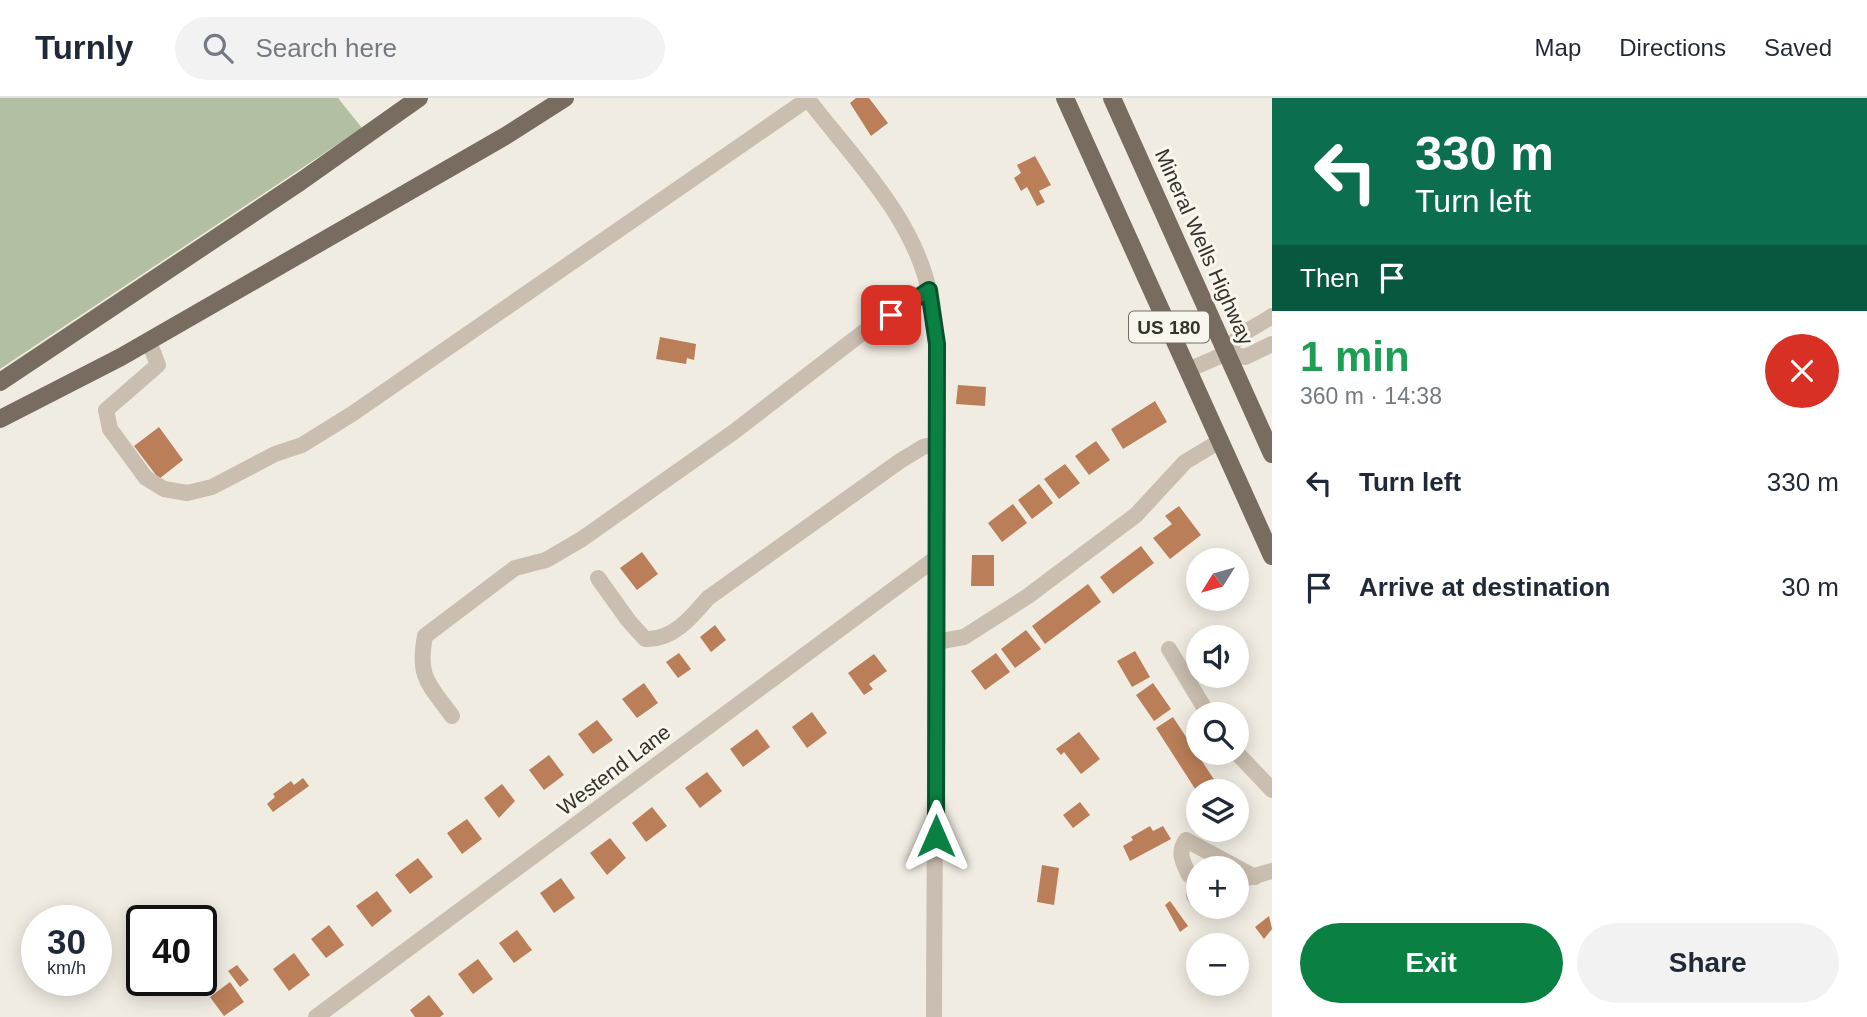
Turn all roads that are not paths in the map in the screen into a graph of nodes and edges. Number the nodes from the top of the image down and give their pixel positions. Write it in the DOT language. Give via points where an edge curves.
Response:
graph roads {
  1 [pos="419,98"];
  2 [pos="565,98"];
  3 [pos="1065,98"];
  4 [pos="1112,98"];
  5 [pos="808,99"];
  6 [pos="929,290"];
  7 [pos="1272,316"];
  8 [pos="149,342"];
  9 [pos="1272,344"];
  10 [pos="1227,353"];
  11 [pos="1188,370"];
  12 [pos="0,382"];
  13 [pos="0,419"];
  14 [pos="1220,441"];
  15 [pos="936,444"];
  16 [pos="1272,454"];
  17 [pos="1272,556"];
  18 [pos="936,558"];
  19 [pos="598,578"];
  20 [pos="936,642"];
  21 [pos="1168,649"];
  22 [pos="1201,702"];
  23 [pos="452,716"];
  24 [pos="1248,765"];
  25 [pos="1272,790"];
  26 [pos="1208,856"];
  27 [pos="1186,869"];
  28 [pos="1272,870"];
  29 [pos="1249,879"];
  30 [pos="316,1017"];
  31 [pos="934,1017"];
  1 -- 12 [label="main road"];
  2 -- 8 [label="main road"];
  3 -- 11 [label="main road, US 180"];
  4 -- 10 [label="main road, Mineral Wells Highway / US 180"];
  5 -- 6 [label="street" via="895,213 916,251"];
  5 -- 8 [label="street" via="352,414 212,487 187,493 164,489 146,478 110,429 106,410 158,365"];
  6 -- 15 [label="street" via="937,344"];
  6 -- 23 [label="street" via="870,327 594,531 546,560 515,568 425,636 420,662 426,680"];
  7 -- 10 [label="street" via="1240,334"];
  8 -- 13 [label="main road"];
  9 -- 10 [label="street" via="1245,357"];
  10 -- 11 [label="street"];
  10 -- 16 [label="main road, Mineral Wells Highway / US 180"];
  11 -- 14 [label="main road, US 180"];
  14 -- 17 [label="main road, US 180"];
  14 -- 20 [label="street" via="1185,462 1136,515 1028,596 964,637"];
  15 -- 18 [label="street"];
  15 -- 19 [label="street" via="889,468 708,598 684,624 659,640 645,639"];
  18 -- 20 [label="street"];
  18 -- 30 [label="street, Westend Lane"];
  20 -- 31 [label="street"];
  21 -- 22 [label="street"];
  24 -- 25 [label="street"];
  26 -- 27 [label="street" via="1186,840 1181,858"];
  28 -- 29 [label="street"];
}
